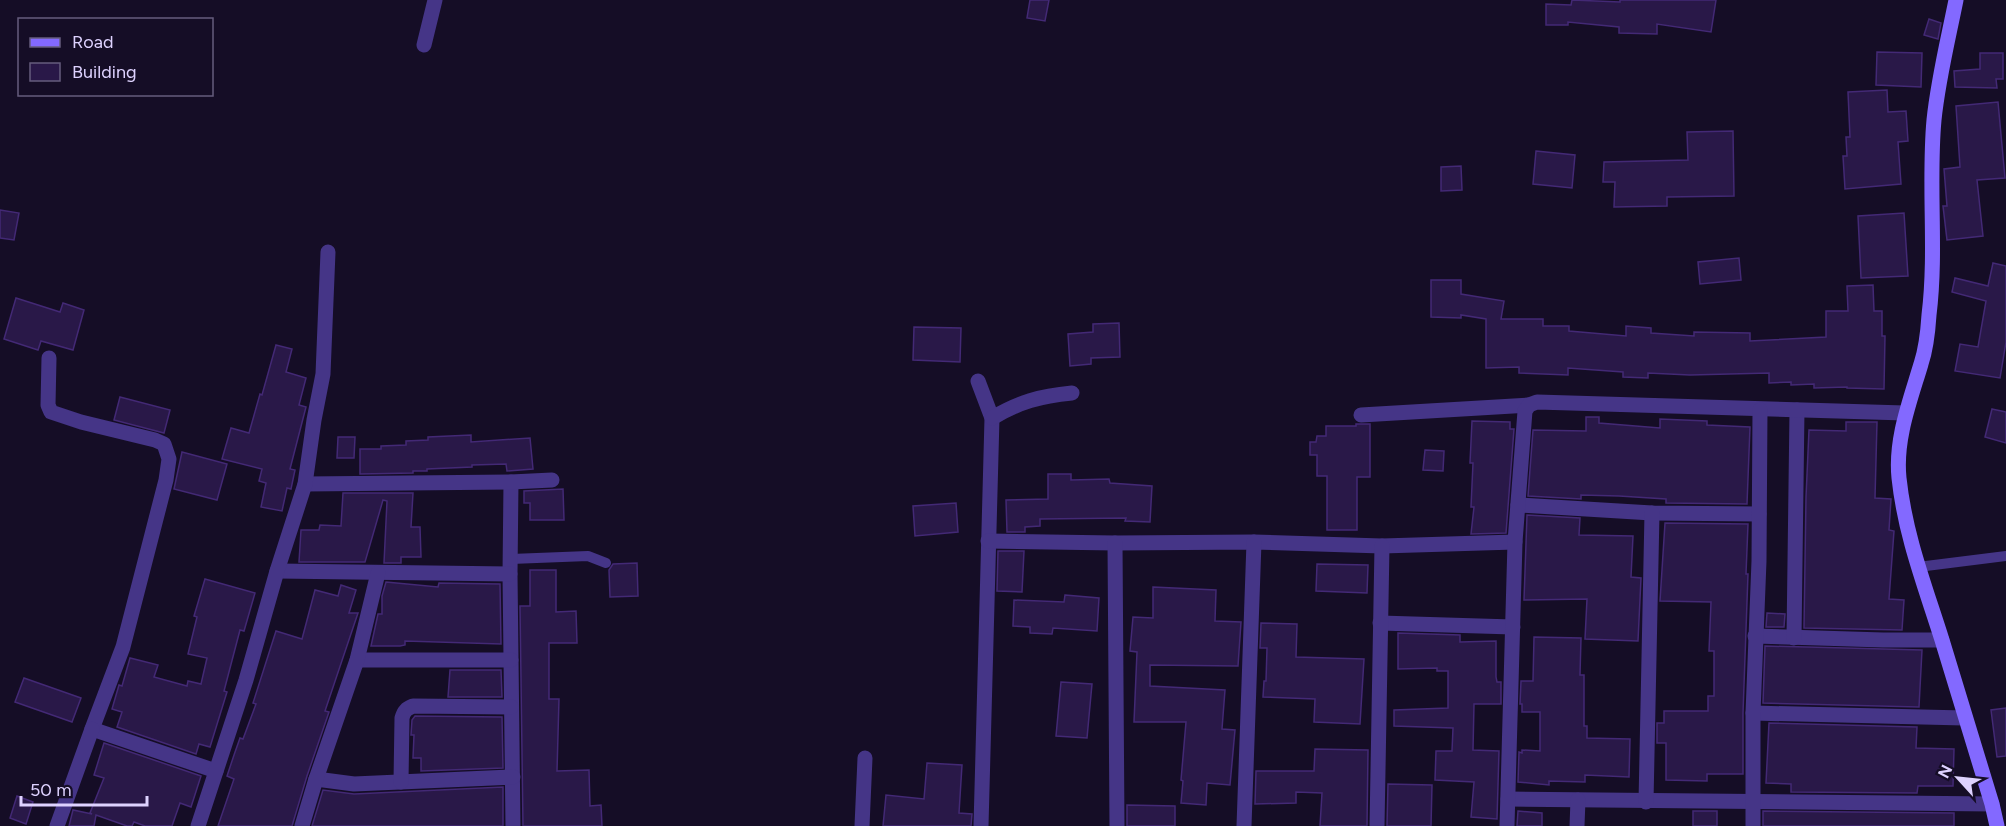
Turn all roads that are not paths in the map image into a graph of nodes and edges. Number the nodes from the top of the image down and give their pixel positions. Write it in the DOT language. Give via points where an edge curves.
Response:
graph roads {
  1 [pos="435,0"];
  2 [pos="1956,0"];
  3 [pos="423,45"];
  4 [pos="328,252"];
  5 [pos="49,358"];
  6 [pos="978,381"];
  7 [pos="1072,393"];
  8 [pos="1529,405"];
  9 [pos="1760,410"];
  10 [pos="1797,410"];
  11 [pos="1905,413"];
  12 [pos="1360,415"];
  13 [pos="992,418"];
  14 [pos="552,480"];
  15 [pos="511,482"];
  16 [pos="305,484"];
  17 [pos="1518,505"];
  18 [pos="1652,513"];
  19 [pos="1759,514"];
  20 [pos="987,541"];
  21 [pos="1254,542"];
  22 [pos="1115,543"];
  23 [pos="1515,543"];
  24 [pos="1382,546"];
  25 [pos="2006,556"];
  26 [pos="606,563"];
  27 [pos="510,566"];
  28 [pos="1918,567"];
  29 [pos="277,571"];
  30 [pos="378,573"];
  31 [pos="1380,623"];
  32 [pos="1513,627"];
  33 [pos="1755,636"];
  34 [pos="1794,638"];
  35 [pos="1942,640"];
  36 [pos="357,660"];
  37 [pos="511,660"];
  38 [pos="511,707"];
  39 [pos="1753,713"];
  40 [pos="1964,718"];
  41 [pos="92,729"];
  42 [pos="865,758"];
  43 [pos="216,771"];
  44 [pos="513,777"];
  45 [pos="316,779"];
  46 [pos="401,782"];
  47 [pos="1508,799"];
  48 [pos="1578,800"];
  49 [pos="1646,802"];
  50 [pos="1752,802"];
  51 [pos="1992,804"];
  52 [pos="57,826"];
  53 [pos="198,826"];
  54 [pos="303,826"];
  55 [pos="513,826"];
  56 [pos="862,826"];
  57 [pos="981,826"];
  58 [pos="1117,826"];
  59 [pos="1244,826"];
  60 [pos="1377,826"];
  61 [pos="1508,826"];
  62 [pos="1577,826"];
  63 [pos="1753,826"];
  64 [pos="1997,826"];
  1 -- 3 [label="street"];
  2 -- 11 [label="street" via="1934,121 1929,316 1922,362"];
  4 -- 16 [label="street" via="323,374"];
  5 -- 41 [label="street" via="51,412 155,440 164,444 169,459 123,647"];
  6 -- 13 [label="street"];
  7 -- 13 [label="street" via="1036,398"];
  8 -- 9 [label="street" via="1537,402"];
  8 -- 12 [label="street"];
  8 -- 17 [label="street" via="1525,411"];
  9 -- 10 [label="street"];
  9 -- 19 [label="street"];
  10 -- 11 [label="street"];
  10 -- 34 [label="street"];
  11 -- 28 [label="street" via="1899,475"];
  13 -- 20 [label="street"];
  14 -- 15 [label="street"];
  15 -- 16 [label="street"];
  15 -- 27 [label="street"];
  16 -- 29 [label="street"];
  17 -- 18 [label="street"];
  17 -- 23 [label="street"];
  18 -- 19 [label="street"];
  18 -- 49 [label="street"];
  19 -- 33 [label="street"];
  20 -- 22 [label="street"];
  20 -- 57 [label="street"];
  21 -- 22 [label="street"];
  21 -- 24 [label="street"];
  21 -- 59 [label="street"];
  22 -- 58 [label="street"];
  23 -- 24 [label="street"];
  23 -- 32 [label="street"];
  24 -- 31 [label="street"];
  25 -- 28 [label="lane"];
  26 -- 27 [label="lane" via="588,556"];
  27 -- 30 [label="street"];
  27 -- 37 [label="street"];
  28 -- 35 [label="street"];
  29 -- 30 [label="street"];
  29 -- 43 [label="street"];
  30 -- 36 [label="street"];
  31 -- 32 [label="street"];
  31 -- 60 [label="street"];
  32 -- 47 [label="street"];
  33 -- 34 [label="street"];
  33 -- 39 [label="street"];
  34 -- 35 [label="street"];
  35 -- 40 [label="street"];
  36 -- 37 [label="street"];
  36 -- 45 [label="street"];
  37 -- 38 [label="street"];
  38 -- 44 [label="street"];
  38 -- 46 [label="street" via="407,709 402,718"];
  39 -- 40 [label="street"];
  39 -- 50 [label="street"];
  40 -- 51 [label="street"];
  41 -- 43 [label="street"];
  41 -- 52 [label="street"];
  42 -- 56 [label="street"];
  43 -- 53 [label="street"];
  44 -- 46 [label="street"];
  44 -- 55 [label="street"];
  45 -- 46 [label="street" via="354,784"];
  45 -- 54 [label="street"];
  47 -- 48 [label="street"];
  47 -- 61 [label="street"];
  48 -- 49 [label="street"];
  48 -- 62 [label="street"];
  49 -- 50 [label="street"];
  50 -- 51 [label="street"];
  50 -- 63 [label="street"];
  51 -- 64 [label="street"];
}
